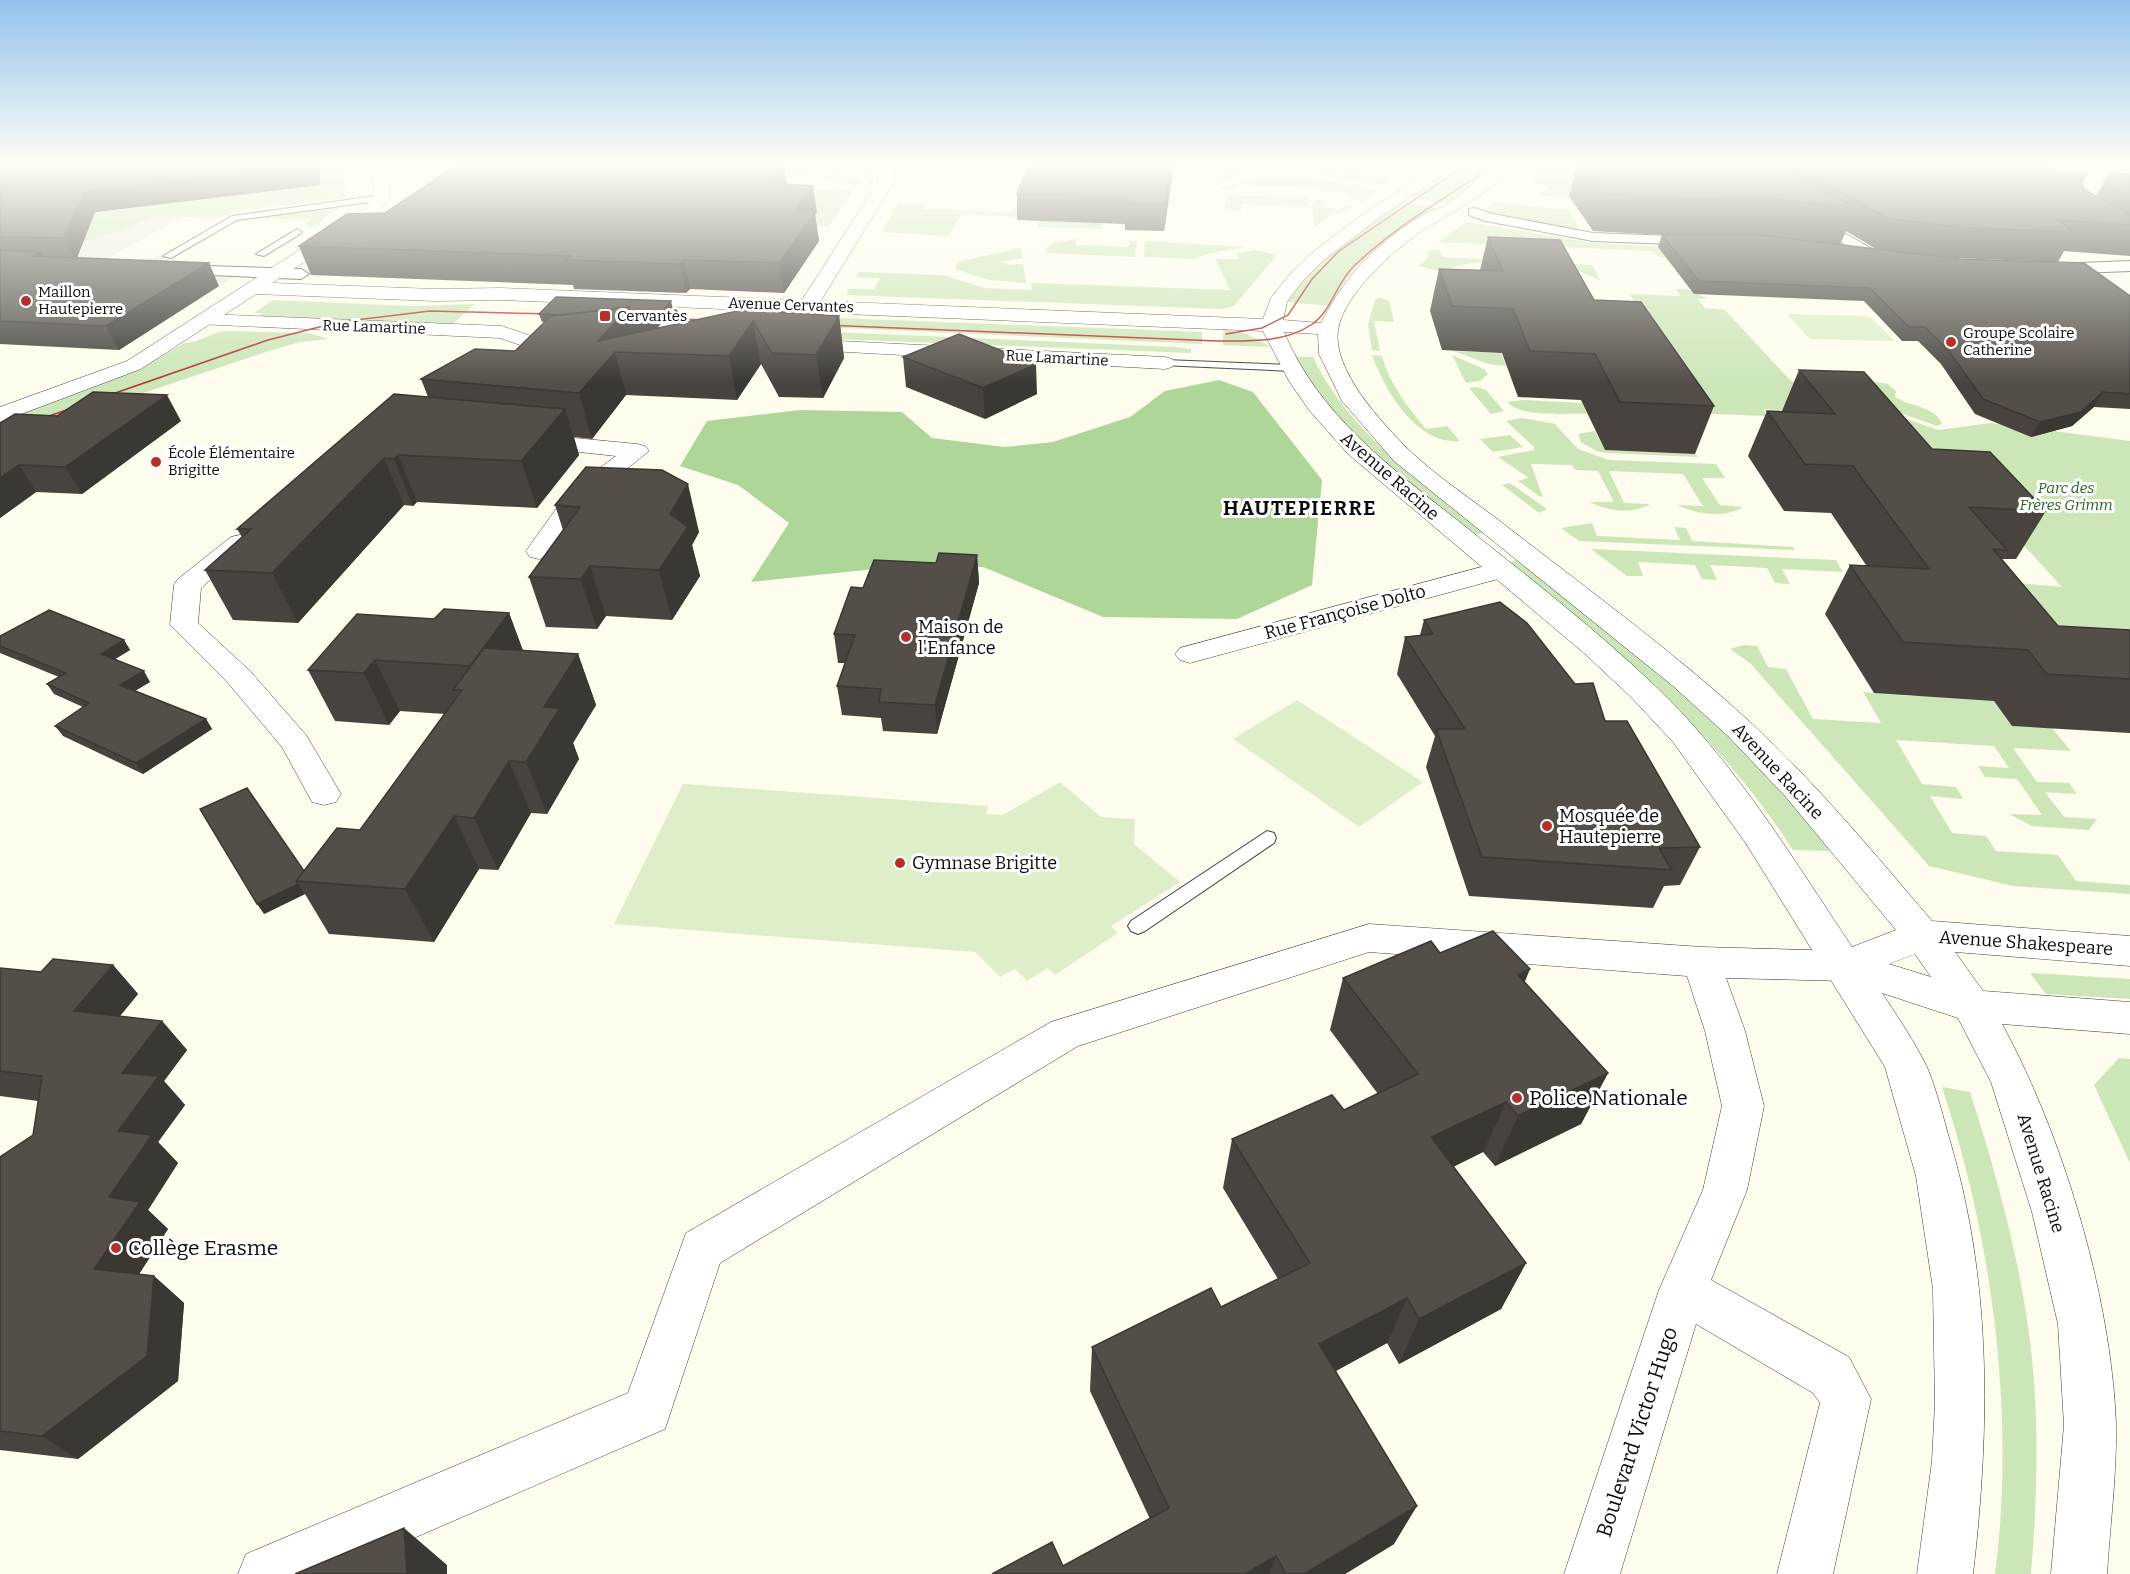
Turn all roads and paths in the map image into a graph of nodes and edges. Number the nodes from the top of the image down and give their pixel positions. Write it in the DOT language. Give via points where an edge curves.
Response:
graph roads {
  1 [pos="204,237"];
  2 [pos="287,237"];
  3 [pos="330,237"];
  4 [pos="851,237"];
  5 [pos="1342,237"];
  6 [pos="1403,237"];
  7 [pos="1600,237"];
  8 [pos="1847,237"];
  9 [pos="1714,240"];
  10 [pos="1843,253"];
  11 [pos="261,254"];
  12 [pos="164,263"];
  13 [pos="2130,266"];
  14 [pos="2035,268"];
  15 [pos="276,273"];
  16 [pos="301,274"];
  17 [pos="254,288"];
  18 [pos="808,306"];
  19 [pos="205,320"];
  20 [pos="1272,324"];
  21 [pos="1328,329"];
  22 [pos="778,344"];
  23 [pos="582,347"];
  24 [pos="1165,363"];
  25 [pos="1292,368"];
  26 [pos="0,415"];
  27 [pos="507,439"];
  28 [pos="258,529"];
  29 [pos="538,550"];
  30 [pos="1500,570"];
  31 [pos="1190,654"];
  32 [pos="324,794"];
  33 [pos="1267,838"];
  34 [pos="1138,926"];
  35 [pos="1922,935"];
  36 [pos="2130,951"];
  37 [pos="1702,962"];
  38 [pos="1845,966"];
  39 [pos="1972,1006"];
  40 [pos="2130,1018"];
  41 [pos="1683,1290"];
  42 [pos="266,1574"];
  43 [pos="1592,1574"];
  44 [pos="1805,1574"];
  45 [pos="1946,1574"];
  46 [pos="2079,1574"];
  1 -- 12 [label="lane"];
  2 -- 11 [label="lane"];
  3 -- 15 [label="street"];
  4 -- 18 [label="street"];
  5 -- 20 [label="street" via="1313,259 1290,285"];
  6 -- 21 [label="street" via="1375,258 1351,285"];
  7 -- 9 [label="street"];
  8 -- 10 [label="street" via="1882,257"];
  12 -- 15 [label="street"];
  13 -- 14 [label="street"];
  15 -- 16 [label="street"];
  15 -- 17 [label="street"];
  17 -- 18 [label="street, Avenue Cervantes"];
  17 -- 19 [label="street"];
  18 -- 20 [label="street, Avenue Cervantes"];
  19 -- 23 [label="street, Rue Lamartine" via="502,332 527,341 525,359"];
  19 -- 26 [label="street" via="134,365"];
  20 -- 21 [label="street, Avenue Cervantes"];
  20 -- 25 [label="street, Avenue Racine"];
  21 -- 35 [label="street, Avenue Racine" via="1327,348 1353,401 1402,456 1684,679 1740,730 1797,788"];
  22 -- 24 [label="street, Rue Lamartine"];
  24 -- 25 [label="lane, Rue Lamartine"];
  25 -- 30 [label="street, Avenue Racine" via="1314,405 1342,435"];
  27 -- 29 [label="street" via="637,452 578,496"];
  28 -- 32 [label="street" via="188,585 184,625 239,677 295,742"];
  30 -- 31 [label="street, Rue Françoise Dolto"];
  30 -- 38 [label="street, Avenue Racine" via="1593,645 1695,746"];
  33 -- 34 [label="lane"];
  35 -- 36 [label="street, Avenue Shakespeare"];
  35 -- 38 [label="street"];
  35 -- 39 [label="street, Avenue Racine"];
  37 -- 38 [label="street"];
  37 -- 41 [label="street, Boulevard Victor Hugo" via="1725,1032 1743,1107 1725,1190"];
  37 -- 42 [label="street" via="1369,939 1065,1034 702,1249 647,1411"];
  38 -- 39 [label="street"];
  38 -- 45 [label="street, Avenue Racine" via="1905,1064 1936,1161 1954,1270 1962,1391 1954,1521"];
  39 -- 40 [label="street"];
  39 -- 46 [label="street, Avenue Racine" via="2012,1080 2055,1212 2082,1323 2090,1425"];
  41 -- 43 [label="street, Boulevard Victor Hugo"];
  41 -- 44 [label="street" via="1831,1375 1846,1399"];
}
